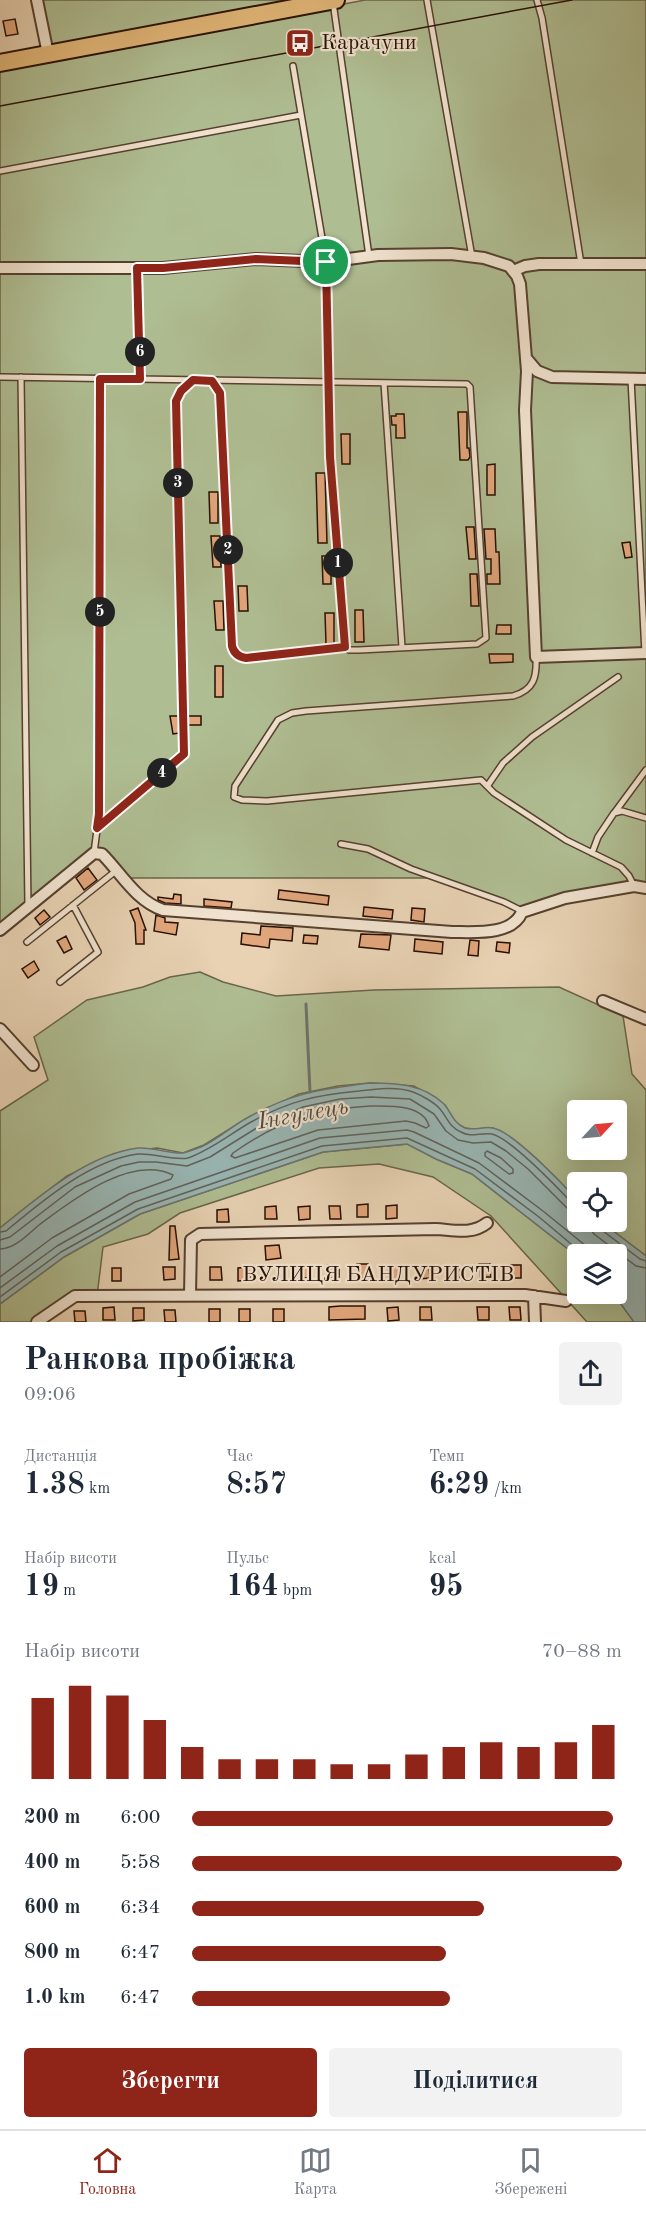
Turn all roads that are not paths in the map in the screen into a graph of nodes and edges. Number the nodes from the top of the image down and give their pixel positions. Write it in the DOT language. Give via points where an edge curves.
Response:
graph roads {
  1 [pos="37,0"];
  2 [pos="334,0"];
  3 [pos="427,0"];
  4 [pos="537,0"];
  5 [pos="48,54"];
  6 [pos="0,63"];
  7 [pos="293,66"];
  8 [pos="301,115"];
  9 [pos="0,171"];
  10 [pos="369,256"];
  11 [pos="472,257"];
  12 [pos="326,262"];
  13 [pos="582,264"];
  14 [pos="646,264"];
  15 [pos="0,268"];
  16 [pos="137,268"];
  17 [pos="513,271"];
  18 [pos="526,358"];
  19 [pos="0,377"];
  20 [pos="21,377"];
  21 [pos="631,378"];
  22 [pos="100,379"];
  23 [pos="140,379"];
  24 [pos="646,379"];
  25 [pos="193,380"];
  26 [pos="212,381"];
  27 [pos="329,382"];
  28 [pos="384,383"];
  29 [pos="345,647"];
  30 [pos="402,647"];
  31 [pos="645,653"];
  32 [pos="536,657"];
  33 [pos="618,677"];
  34 [pos="646,770"];
  35 [pos="488,785"];
  36 [pos="614,813"];
  37 [pos="646,818"];
  38 [pos="97,828"];
  39 [pos="341,844"];
  40 [pos="94,853"];
  41 [pos="592,853"];
  42 [pos="117,870"];
  43 [pos="634,886"];
  44 [pos="646,888"];
  45 [pos="73,905"];
  46 [pos="28,906"];
  47 [pos="522,912"];
  48 [pos="0,930"];
  49 [pos="27,942"];
  50 [pos="60,982"];
  51 [pos="603,1001"];
  52 [pos="646,1019"];
  53 [pos="0,1029"];
  54 [pos="33,1065"];
  55 [pos="487,1223"];
  56 [pos="190,1295"];
  57 [pos="534,1296"];
  58 [pos="566,1300"];
  59 [pos="37,1322"];
  60 [pos="535,1322"];
  1 -- 5 [label="street"];
  2 -- 5 [label="main road"];
  2 -- 10 [label="lane"];
  3 -- 11 [label="lane"];
  4 -- 13 [label="lane"];
  5 -- 6 [label="main road"];
  7 -- 8 [label="lane"];
  8 -- 9 [label="lane"];
  8 -- 12 [label="lane"];
  10 -- 11 [label="street"];
  10 -- 12 [label="street"];
  11 -- 17 [label="street" via="509,266"];
  12 -- 16 [label="street" via="256,259"];
  12 -- 27 [label="lane"];
  13 -- 14 [label="street"];
  13 -- 17 [label="street" via="539,264"];
  15 -- 16 [label="street"];
  16 -- 23 [label="lane"];
  17 -- 18 [label="street" via="520,284"];
  18 -- 21 [label="street" via="537,371 552,377"];
  18 -- 32 [label="street"];
  19 -- 20 [label="lane"];
  20 -- 22 [label="lane"];
  20 -- 46 [label="lane"];
  21 -- 24 [label="street"];
  21 -- 31 [label="lane"];
  22 -- 23 [label="lane"];
  22 -- 38 [label="lane"];
  23 -- 25 [label="lane"];
  25 -- 26 [label="lane"];
  25 -- 38 [label="lane" via="176,401 184,754"];
  26 -- 27 [label="lane"];
  26 -- 29 [label="lane" via="220,393 222,407 233,649 246,658"];
  27 -- 28 [label="lane"];
  27 -- 29 [label="lane" via="330,457"];
  28 -- 30 [label="lane"];
  28 -- 30 [label="lane" via="470,387 486,638 477,644"];
  29 -- 30 [label="lane"];
  31 -- 32 [label="street"];
  32 -- 35 [label="lane" via="534,680 523,693 513,696 284,715 233,793 242,801 267,801 481,780"];
  33 -- 35 [label="lane" via="532,737 503,763"];
  34 -- 36 [label="lane"];
  35 -- 41 [label="lane" via="504,800"];
  36 -- 37 [label="lane" via="622,811"];
  36 -- 41 [label="lane"];
  38 -- 40 [label="lane"];
  39 -- 47 [label="lane" via="368,849"];
  40 -- 42 [label="street" via="102,854"];
  40 -- 46 [label="street"];
  41 -- 43 [label="lane" via="621,867"];
  42 -- 45 [label="lane"];
  42 -- 47 [label="street" via="150,906 163,910 482,933 510,926"];
  43 -- 44 [label="street"];
  43 -- 47 [label="street" via="565,898"];
  45 -- 49 [label="lane"];
  45 -- 50 [label="lane" via="98,952"];
  46 -- 48 [label="street"];
  51 -- 52 [label="street"];
  53 -- 54 [label="street"];
  55 -- 56 [label="street, ВУЛИЦЯ БАНДУРИСТІВ" via="472,1231 200,1234 190,1240"];
  56 -- 57 [label="street, ВУЛИЦЯ БАНДУРИСТІВ"];
  56 -- 59 [label="street, ВУЛИЦЯ БАНДУРИСТІВ" via="75,1296"];
  57 -- 58 [label="street, ВУЛИЦЯ БАНДУРИСТІВ"];
  57 -- 60 [label="street"];
}
